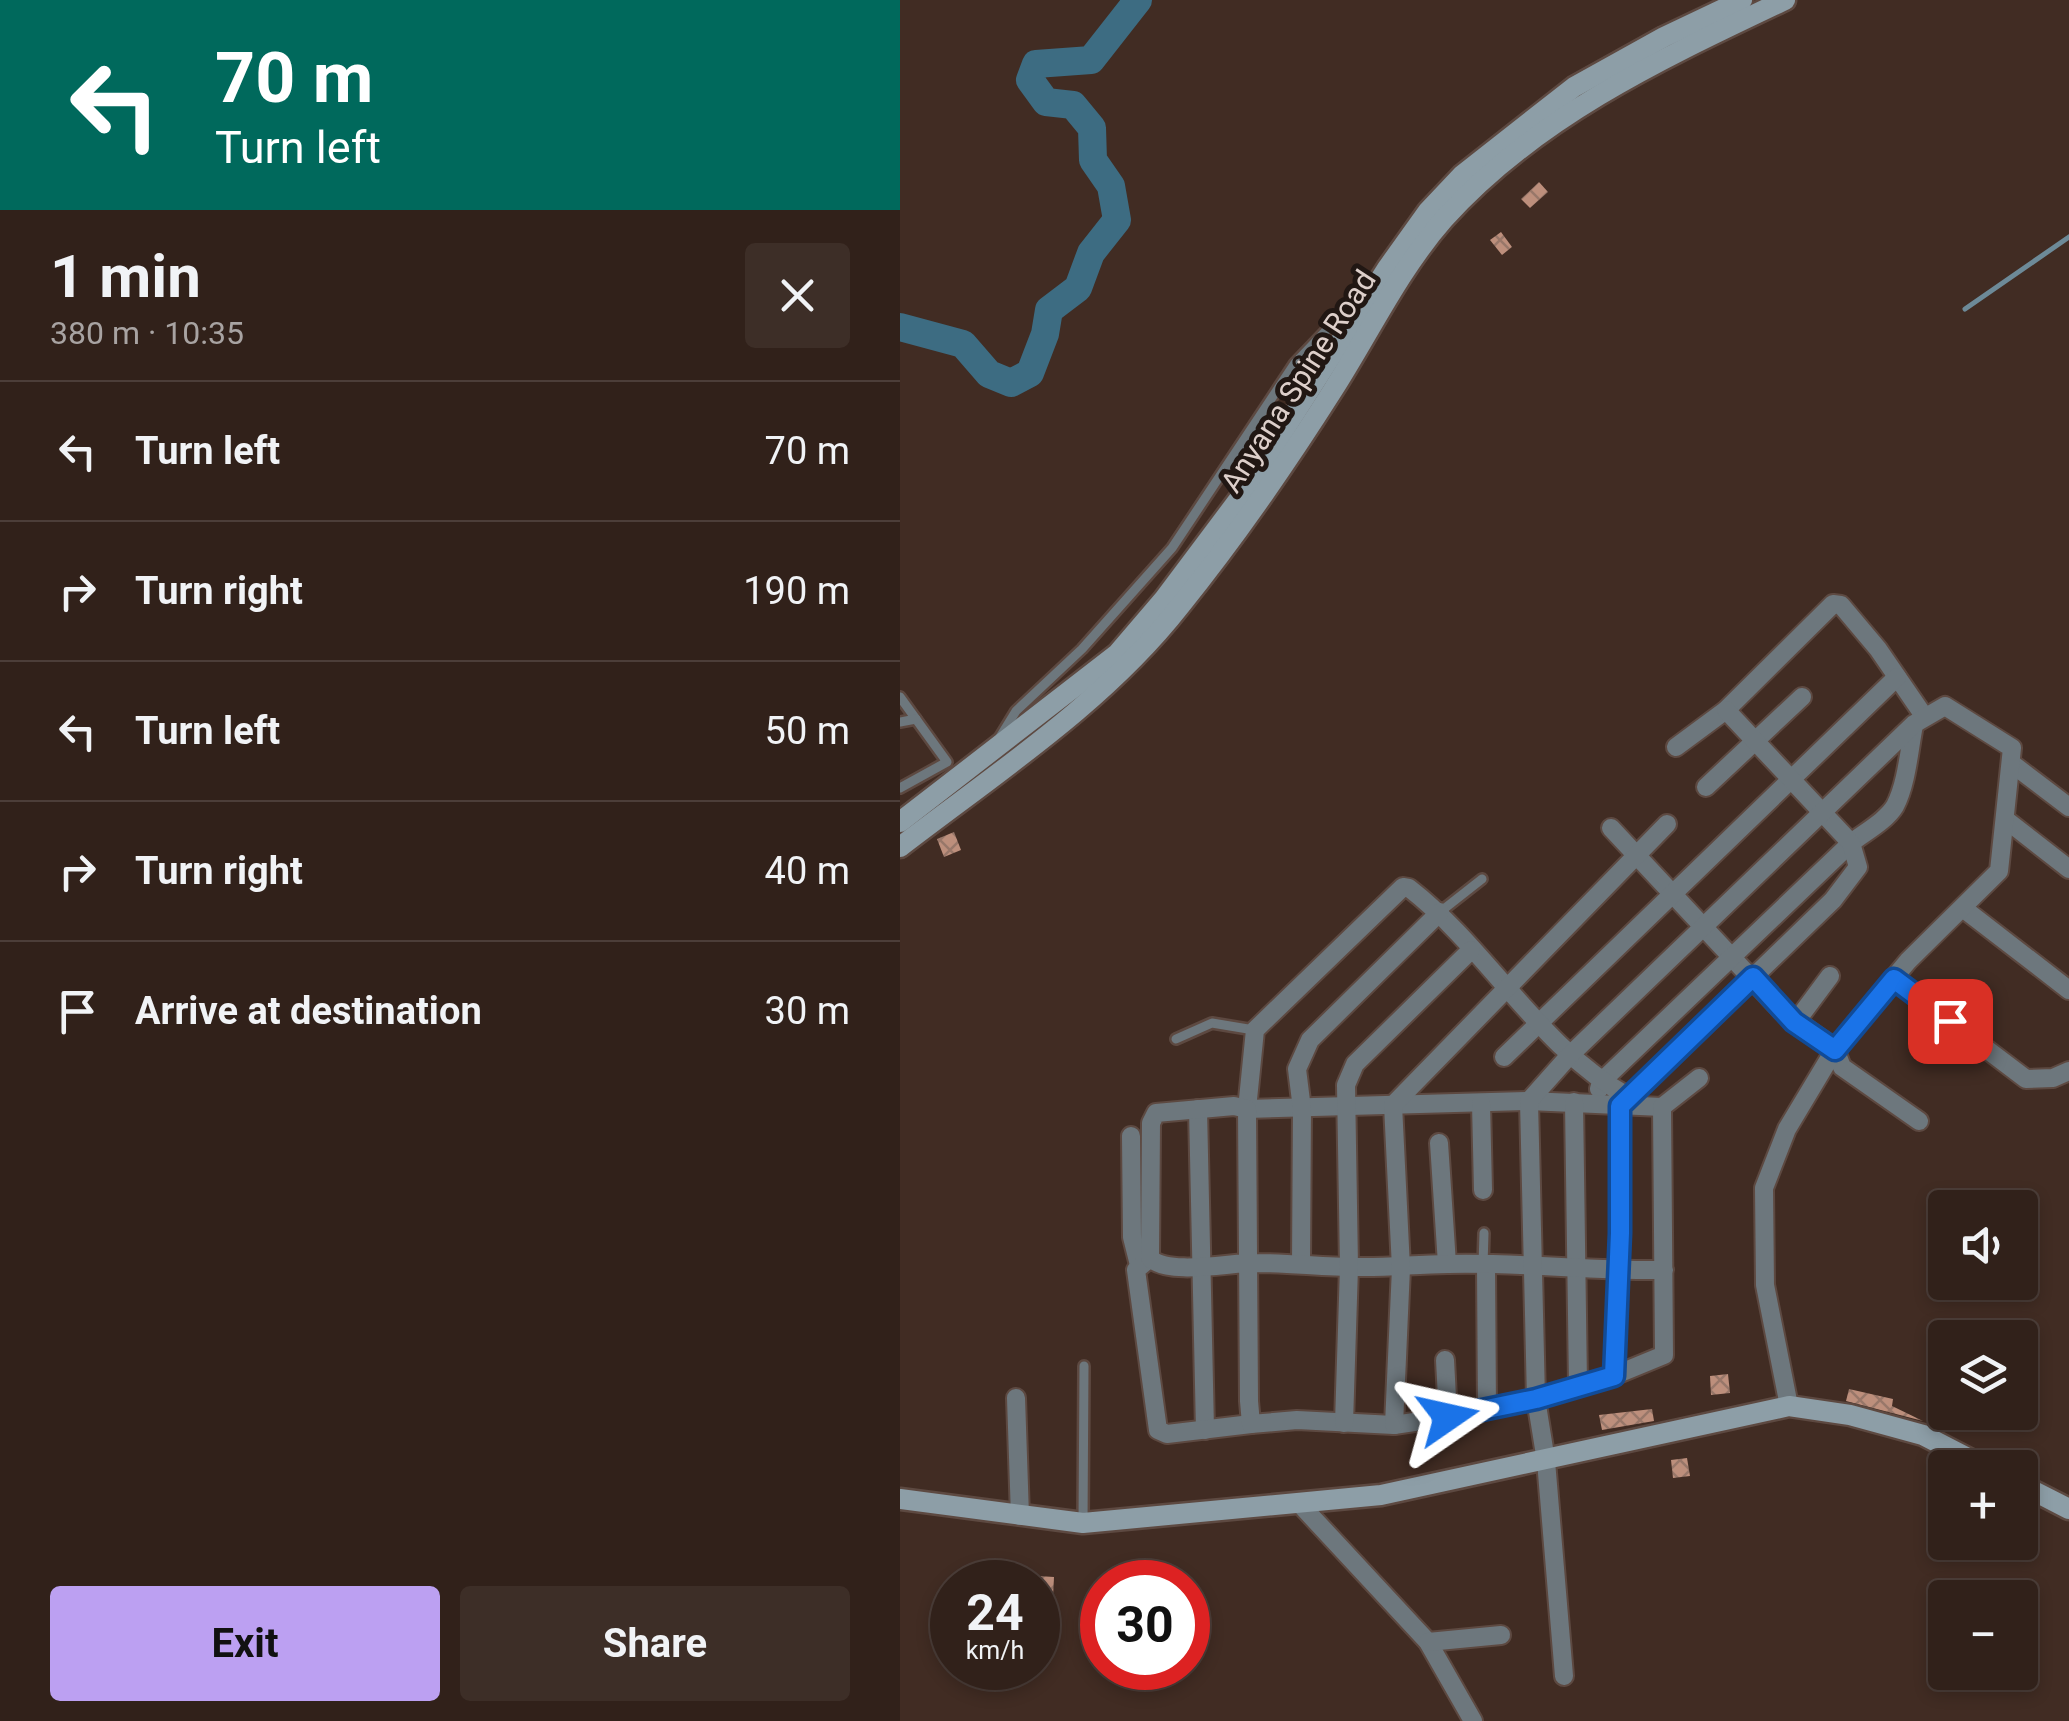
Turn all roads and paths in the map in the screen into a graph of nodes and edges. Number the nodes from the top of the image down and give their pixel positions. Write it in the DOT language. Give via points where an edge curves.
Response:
graph roads {
  1 [pos="1742,0"];
  2 [pos="1786,0"];
  3 [pos="1388,267"];
  4 [pos="1897,677"];
  5 [pos="900,697"];
  6 [pos="1802,697"];
  7 [pos="1726,710"];
  8 [pos="916,719"];
  9 [pos="1919,720"];
  10 [pos="900,722"];
  11 [pos="1754,742"];
  12 [pos="1676,748"];
  13 [pos="992,753"];
  14 [pos="2010,763"];
  15 [pos="1792,780"];
  16 [pos="1706,787"];
  17 [pos="900,788"];
  18 [pos="2069,807"];
  19 [pos="1823,812"];
  20 [pos="2005,820"];
  21 [pos="900,822"];
  22 [pos="1667,824"];
  23 [pos="1612,828"];
  24 [pos="1850,843"];
  25 [pos="900,848"];
  26 [pos="1637,858"];
  27 [pos="2069,868"];
  28 [pos="1482,879"];
  29 [pos="1672,891"];
  30 [pos="1964,908"];
  31 [pos="1440,912"];
  32 [pos="1704,928"];
  33 [pos="1471,950"];
  34 [pos="1732,956"];
  35 [pos="1830,976"];
  36 [pos="1753,977"];
  37 [pos="1894,979"];
  38 [pos="1508,988"];
  39 [pos="2069,990"];
  40 [pos="1794,1022"];
  41 [pos="1541,1023"];
  42 [pos="1255,1030"];
  43 [pos="1176,1038"];
  44 [pos="1835,1050"];
  45 [pos="1504,1056"];
  46 [pos="1569,1056"];
  47 [pos="2069,1071"];
  48 [pos="1698,1078"];
  49 [pos="1601,1082"];
  50 [pos="1529,1101"];
  51 [pos="1574,1102"];
  52 [pos="1625,1102"];
  53 [pos="1481,1103"];
  54 [pos="1594,1104"];
  55 [pos="1394,1105"];
  56 [pos="1344,1107"];
  57 [pos="1662,1107"];
  58 [pos="1198,1109"];
  59 [pos="1247,1109"];
  60 [pos="1302,1110"];
  61 [pos="1918,1121"];
  62 [pos="1132,1136"];
  63 [pos="1439,1142"];
  64 [pos="1483,1190"];
  65 [pos="1484,1233"];
  66 [pos="1144,1262"];
  67 [pos="1248,1263"];
  68 [pos="1301,1264"];
  69 [pos="1447,1264"];
  70 [pos="1485,1264"];
  71 [pos="1535,1266"];
  72 [pos="1200,1267"];
  73 [pos="1349,1268"];
  74 [pos="1401,1268"];
  75 [pos="1577,1270"];
  76 [pos="1664,1270"];
  77 [pos="1619,1271"];
  78 [pos="1444,1360"];
  79 [pos="1084,1366"];
  80 [pos="1614,1376"];
  81 [pos="1578,1385"];
  82 [pos="1016,1398"];
  83 [pos="1536,1399"];
  84 [pos="1789,1406"];
  85 [pos="1486,1410"];
  86 [pos="1448,1417"];
  87 [pos="1344,1423"];
  88 [pos="1250,1424"];
  89 [pos="1394,1425"];
  90 [pos="1206,1430"];
  91 [pos="1952,1450"];
  92 [pos="1546,1461"];
  93 [pos="2038,1493"];
  94 [pos="900,1499"];
  95 [pos="1299,1503"];
  96 [pos="2069,1509"];
  97 [pos="1020,1516"];
  98 [pos="1083,1522"];
  99 [pos="1501,1635"];
  100 [pos="1428,1642"];
  101 [pos="1564,1676"];
  102 [pos="1473,1721"];
  1 -- 3 [label="main road, Anyana Spine Road" via="1589,78 1523,124 1428,211"];
  2 -- 25 [label="main road, Anyana Spine Road" via="1585,103 1480,184 1405,272 1332,392 1180,608 1072,714"];
  3 -- 13 [label="lane" via="1295,363 1172,548 1082,649 1016,710"];
  3 -- 13 [label="main road, Anyana Spine Road" via="1245,491 1164,600 1117,654"];
  4 -- 7 [label="street" via="1841,605 1833,604"];
  4 -- 9 [label="street"];
  4 -- 15 [label="street"];
  5 -- 8 [label="lane"];
  6 -- 11 [label="street"];
  7 -- 11 [label="street"];
  7 -- 12 [label="street"];
  8 -- 10 [label="lane"];
  8 -- 17 [label="lane" via="947,762"];
  9 -- 14 [label="street" via="1945,706 2012,748"];
  9 -- 19 [label="street"];
  9 -- 24 [label="street" via="1895,806"];
  11 -- 15 [label="street"];
  11 -- 16 [label="street"];
  13 -- 21 [label="main road, Anyana Spine Road"];
  14 -- 18 [label="street"];
  14 -- 20 [label="street"];
  15 -- 19 [label="street"];
  15 -- 29 [label="street"];
  19 -- 24 [label="street"];
  19 -- 32 [label="street"];
  20 -- 27 [label="street"];
  20 -- 30 [label="street" via="1999,871"];
  22 -- 26 [label="street"];
  23 -- 26 [label="street"];
  24 -- 34 [label="street"];
  24 -- 36 [label="street" via="1858,867 1850,880"];
  26 -- 29 [label="street"];
  26 -- 38 [label="street"];
  28 -- 31 [label="lane"];
  29 -- 32 [label="street"];
  29 -- 41 [label="street"];
  30 -- 37 [label="street"];
  30 -- 39 [label="street"];
  31 -- 33 [label="street"];
  31 -- 42 [label="street" via="1410,888 1399,890"];
  31 -- 60 [label="street" via="1310,1040 1298,1069"];
  32 -- 34 [label="street"];
  32 -- 46 [label="street"];
  33 -- 38 [label="street"];
  33 -- 56 [label="street" via="1356,1064"];
  34 -- 36 [label="street"];
  34 -- 49 [label="street"];
  35 -- 40 [label="street"];
  36 -- 40 [label="street"];
  36 -- 52 [label="street"];
  37 -- 44 [label="street"];
  37 -- 47 [label="street" via="2026,1079"];
  38 -- 41 [label="street"];
  38 -- 55 [label="street"];
  40 -- 44 [label="street"];
  41 -- 45 [label="street"];
  41 -- 46 [label="street"];
  42 -- 43 [label="lane" via="1212,1022"];
  42 -- 59 [label="street"];
  44 -- 61 [label="street" via="1842,1067"];
  44 -- 84 [label="street" via="1787,1129 1764,1188 1766,1285"];
  46 -- 49 [label="street"];
  46 -- 50 [label="street"];
  48 -- 57 [label="street"];
  49 -- 52 [label="street"];
  49 -- 54 [label="street"];
  50 -- 51 [label="street"];
  50 -- 53 [label="street"];
  50 -- 71 [label="street"];
  51 -- 54 [label="street"];
  51 -- 75 [label="street"];
  52 -- 54 [label="street"];
  52 -- 57 [label="street"];
  52 -- 77 [label="street"];
  53 -- 55 [label="street"];
  53 -- 64 [label="street"];
  55 -- 56 [label="street"];
  55 -- 74 [label="street"];
  56 -- 60 [label="street"];
  56 -- 73 [label="street"];
  57 -- 76 [label="street"];
  58 -- 59 [label="street"];
  58 -- 66 [label="street" via="1156,1113 1151,1122"];
  58 -- 72 [label="street"];
  59 -- 60 [label="street"];
  59 -- 67 [label="street"];
  60 -- 68 [label="street"];
  62 -- 66 [label="street" via="1132,1237"];
  63 -- 69 [label="street"];
  65 -- 70 [label="lane"];
  66 -- 72 [label="street"];
  66 -- 90 [label="street" via="1136,1270 1158,1430"];
  67 -- 68 [label="street"];
  67 -- 72 [label="street"];
  67 -- 88 [label="street"];
  68 -- 73 [label="street"];
  69 -- 70 [label="street"];
  69 -- 74 [label="street"];
  70 -- 71 [label="street"];
  70 -- 85 [label="street"];
  71 -- 75 [label="street"];
  71 -- 83 [label="street"];
  72 -- 90 [label="street"];
  73 -- 74 [label="street"];
  73 -- 87 [label="street"];
  74 -- 89 [label="street"];
  75 -- 77 [label="street"];
  75 -- 81 [label="street"];
  76 -- 77 [label="street"];
  76 -- 80 [label="street" via="1664,1355"];
  77 -- 80 [label="street"];
  78 -- 86 [label="street"];
  79 -- 98 [label="lane"];
  80 -- 81 [label="street"];
  81 -- 83 [label="street"];
  82 -- 97 [label="street"];
  83 -- 85 [label="street"];
  83 -- 92 [label="street"];
  84 -- 91 [label="main road" via="1850,1414"];
  84 -- 92 [label="main road"];
  85 -- 86 [label="street"];
  86 -- 89 [label="street"];
  87 -- 88 [label="street"];
  87 -- 89 [label="street"];
  88 -- 90 [label="street"];
  92 -- 95 [label="main road" via="1382,1495"];
  92 -- 101 [label="street"];
  93 -- 96 [label="main road"];
  94 -- 97 [label="main road"];
  95 -- 98 [label="main road"];
  95 -- 100 [label="street"];
  97 -- 98 [label="main road"];
  99 -- 100 [label="street"];
  100 -- 102 [label="street"];
}
